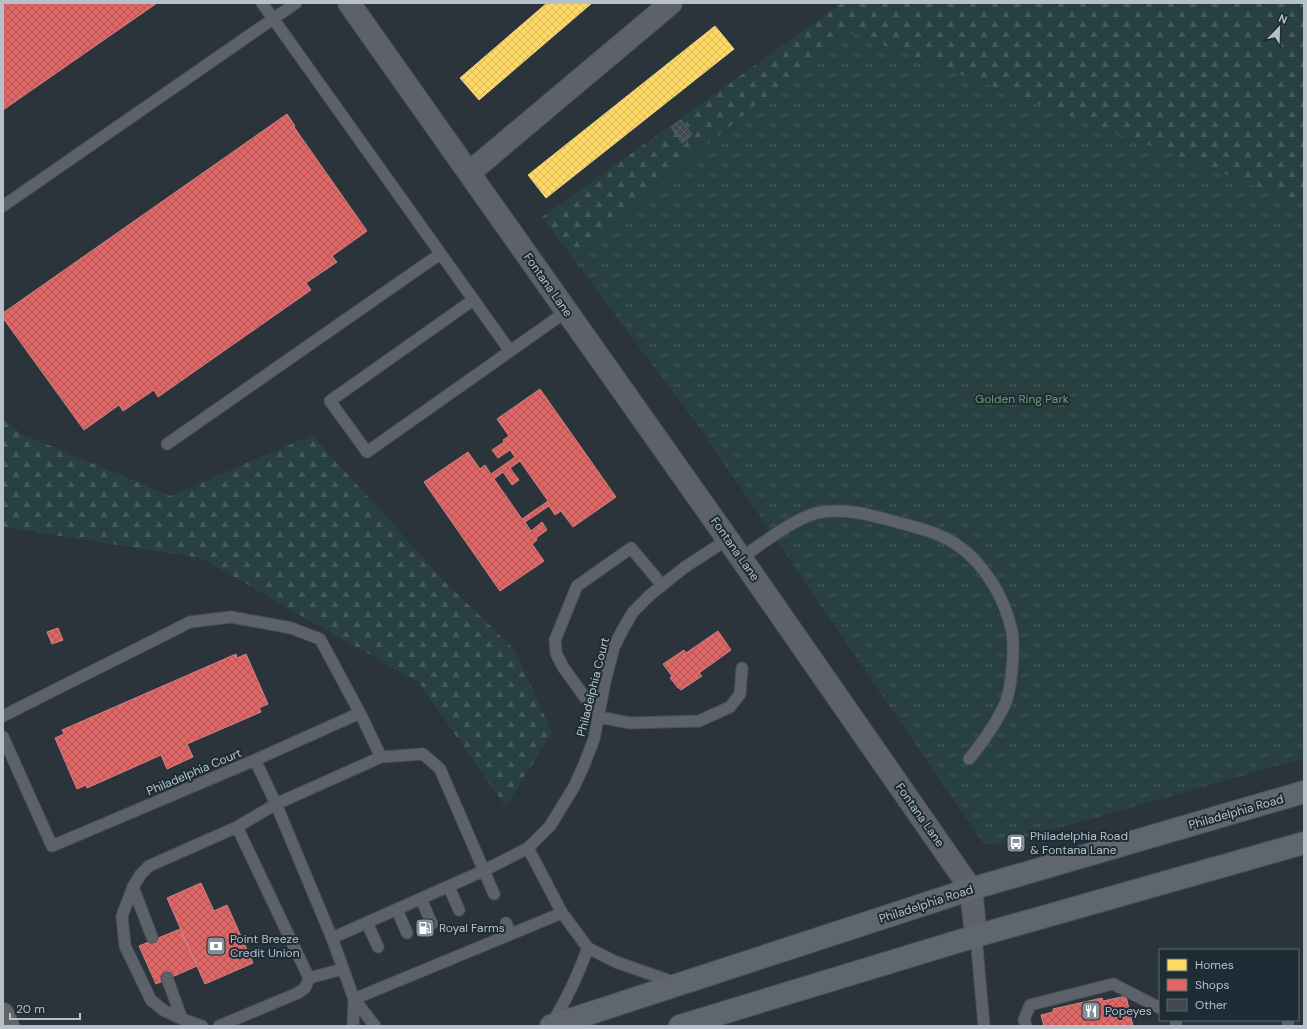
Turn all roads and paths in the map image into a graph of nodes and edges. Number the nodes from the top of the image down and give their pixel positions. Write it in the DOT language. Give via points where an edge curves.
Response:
graph roads {
  1 [pos="262,3"];
  2 [pos="296,3"];
  3 [pos="349,3"];
  4 [pos="671,3"];
  5 [pos="273,19"];
  6 [pos="469,173"];
  7 [pos="3,206"];
  8 [pos="440,254"];
  9 [pos="473,300"];
  10 [pos="567,311"];
  11 [pos="510,351"];
  12 [pos="167,444"];
  13 [pos="728,539"];
  14 [pos="741,558"];
  15 [pos="662,585"];
  16 [pos="742,668"];
  17 [pos="360,713"];
  18 [pos="3,716"];
  19 [pos="599,717"];
  20 [pos="3,737"];
  21 [pos="381,757"];
  22 [pos="969,759"];
  23 [pos="255,760"];
  24 [pos="1304,792"];
  25 [pos="276,804"];
  26 [pos="238,827"];
  27 [pos="1304,843"];
  28 [pos="528,848"];
  29 [pos="483,871"];
  30 [pos="133,887"];
  31 [pos="448,887"];
  32 [pos="971,889"];
  33 [pos="494,894"];
  34 [pos="421,899"];
  35 [pos="396,910"];
  36 [pos="459,910"];
  37 [pos="562,913"];
  38 [pos="367,923"];
  39 [pos="506,923"];
  40 [pos="432,924"];
  41 [pos="407,933"];
  42 [pos="511,934"];
  43 [pos="976,936"];
  44 [pos="152,937"];
  45 [pos="332,938"];
  46 [pos="378,947"];
  47 [pos="588,948"];
  48 [pos="342,969"];
  49 [pos="167,978"];
  50 [pos="309,978"];
  51 [pos="679,984"];
  52 [pos="354,999"];
  53 [pos="1159,1007"];
  54 [pos="3,1014"];
  55 [pos="182,1020"];
  56 [pos="8,1026"];
  57 [pos="202,1026"];
  58 [pos="219,1026"];
  59 [pos="353,1026"];
  60 [pos="375,1026"];
  61 [pos="551,1026"];
  62 [pos="680,1026"];
  63 [pos="984,1026"];
  64 [pos="1026,1026"];
  1 -- 5 [label="lane"];
  2 -- 5 [label="lane"];
  3 -- 6 [label="street, Fontana Lane"];
  4 -- 6 [label="street"];
  5 -- 7 [label="lane"];
  5 -- 8 [label="lane"];
  6 -- 10 [label="street, Fontana Lane"];
  8 -- 9 [label="lane"];
  8 -- 12 [label="lane"];
  9 -- 11 [label="lane"];
  9 -- 11 [label="lane" via="330,401 367,452"];
  10 -- 11 [label="lane"];
  10 -- 13 [label="street, Fontana Lane"];
  13 -- 14 [label="street, Fontana Lane"];
  13 -- 15 [label="lane, Philadelphia Court"];
  14 -- 22 [label="lane" via="785,528 805,518 821,512 847,510 932,532 956,545 977,563 993,583 1004,606 1012,632 1013,654 1006,702 996,722"];
  14 -- 32 [label="street, Fontana Lane"];
  15 -- 19 [label="lane, Philadelphia Court" via="633,612 623,629 614,648"];
  15 -- 19 [label="lane" via="631,548 577,586 555,640 556,653"];
  16 -- 19 [label="lane" via="740,694 730,707 699,721 630,723"];
  17 -- 18 [label="lane" via="320,639 291,628 231,617 190,622"];
  17 -- 21 [label="lane"];
  17 -- 23 [label="lane"];
  19 -- 28 [label="lane, Philadelphia Court" via="594,739 574,787 550,826"];
  20 -- 23 [label="lane, Philadelphia Court" via="52,846"];
  21 -- 25 [label="lane"];
  21 -- 29 [label="lane" via="423,754 440,769"];
  23 -- 25 [label="lane, Philadelphia Court"];
  24 -- 32 [label="main road, Philadelphia Road"];
  25 -- 26 [label="lane"];
  25 -- 45 [label="lane, Philadelphia Court"];
  26 -- 30 [label="lane" via="149,866"];
  26 -- 50 [label="lane"];
  27 -- 43 [label="main road"];
  28 -- 29 [label="lane, Philadelphia Court"];
  28 -- 37 [label="lane"];
  29 -- 31 [label="lane, Philadelphia Court"];
  29 -- 33 [label="lane"];
  30 -- 44 [label="lane"];
  30 -- 55 [label="lane" via="122,916 125,946 151,1000"];
  31 -- 34 [label="lane, Philadelphia Court"];
  31 -- 36 [label="lane"];
  32 -- 43 [label="street, Fontana Lane"];
  32 -- 51 [label="main road, Philadelphia Road"];
  34 -- 35 [label="lane, Philadelphia Court"];
  34 -- 40 [label="lane"];
  35 -- 38 [label="lane, Philadelphia Court"];
  35 -- 41 [label="lane"];
  37 -- 42 [label="lane"];
  37 -- 47 [label="lane"];
  38 -- 45 [label="lane, Philadelphia Court"];
  38 -- 46 [label="lane"];
  39 -- 42 [label="lane"];
  42 -- 52 [label="lane" via="474,943 446,954 392,978"];
  43 -- 62 [label="main road"];
  43 -- 63 [label="lane"];
  45 -- 48 [label="lane, Philadelphia Court"];
  47 -- 51 [label="lane" via="616,962"];
  47 -- 61 [label="lane" via="571,990"];
  48 -- 50 [label="lane"];
  48 -- 52 [label="lane, Philadelphia Court"];
  49 -- 55 [label="lane"];
  50 -- 58 [label="lane" via="305,988 298,993"];
  51 -- 61 [label="main road, Philadelphia Road"];
  52 -- 59 [label="lane"];
  52 -- 60 [label="lane"];
  53 -- 64 [label="lane" via="1113,984 1030,1005 1024,1020"];
  54 -- 56 [label="highway"];
  55 -- 57 [label="lane"];
}
